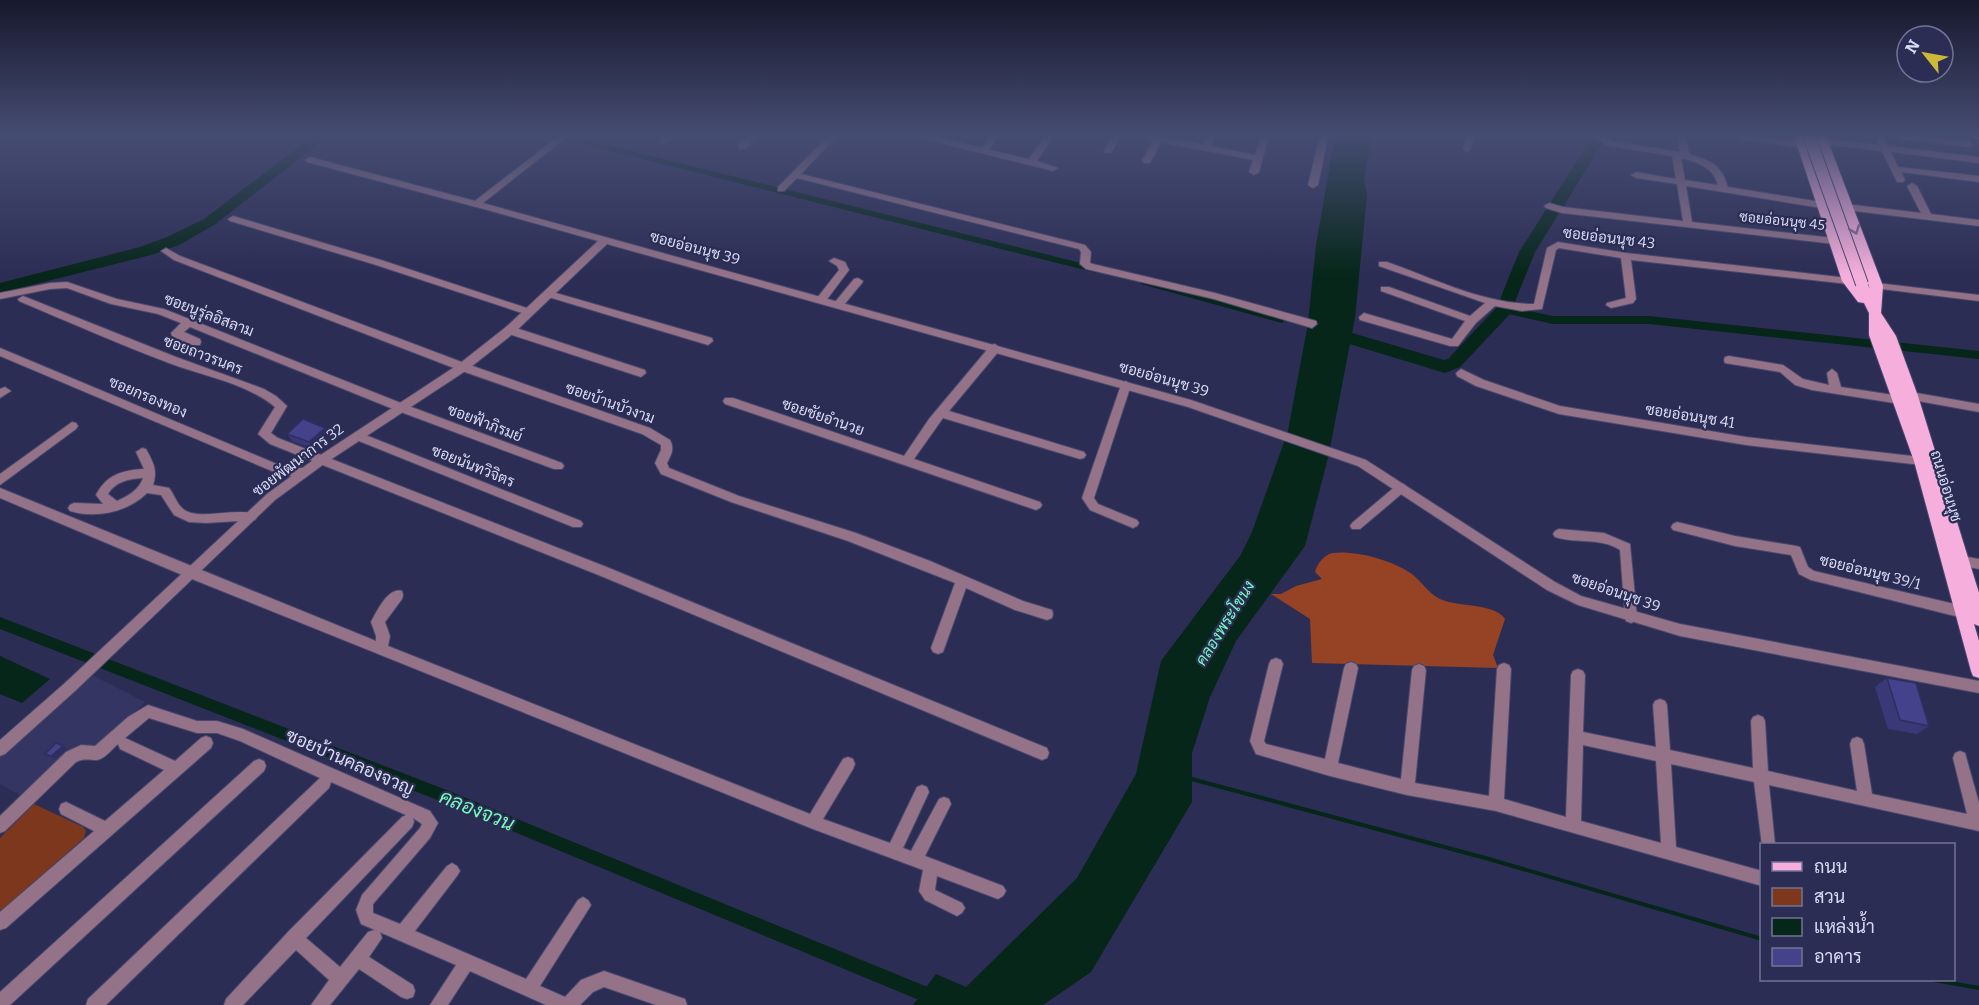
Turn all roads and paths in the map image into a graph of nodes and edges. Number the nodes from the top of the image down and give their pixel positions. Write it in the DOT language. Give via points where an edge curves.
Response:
graph roads {
  1 [pos="396,183"];
  2 [pos="503,183"];
  3 [pos="787,183"];
  4 [pos="826,183"];
  5 [pos="1680,183"];
  6 [pos="1722,183"];
  7 [pos="1814,183"];
  8 [pos="1816,183"];
  9 [pos="1837,183"];
  10 [pos="1912,186"];
  11 [pos="781,189"];
  12 [pos="1724,190"];
  13 [pos="476,204"];
  14 [pos="1821,205"];
  15 [pos="1846,207"];
  16 [pos="1555,208"];
  17 [pos="1927,216"];
  18 [pos="233,219"];
  19 [pos="1979,223"];
  20 [pos="1688,224"];
  21 [pos="604,241"];
  22 [pos="1834,241"];
  23 [pos="166,251"];
  24 [pos="1626,256"];
  25 [pos="834,261"];
  26 [pos="1383,264"];
  27 [pos="858,281"];
  28 [pos="1855,282"];
  29 [pos="1877,286"];
  30 [pos="1385,289"];
  31 [pos="549,294"];
  32 [pos="0,296"];
  33 [pos="1979,298"];
  34 [pos="23,299"];
  35 [pos="821,300"];
  36 [pos="1498,303"];
  37 [pos="839,304"];
  38 [pos="1611,305"];
  39 [pos="529,312"];
  40 [pos="1875,312"];
  41 [pos="1364,317"];
  42 [pos="1472,320"];
  43 [pos="188,323"];
  44 [pos="1312,324"];
  45 [pos="510,330"];
  46 [pos="708,341"];
  47 [pos="196,342"];
  48 [pos="995,348"];
  49 [pos="0,352"];
  50 [pos="1729,360"];
  51 [pos="463,367"];
  52 [pos="641,373"];
  53 [pos="1461,373"];
  54 [pos="1832,373"];
  55 [pos="1126,386"];
  56 [pos="1836,390"];
  57 [pos="1903,397"];
  58 [pos="729,401"];
  59 [pos="402,408"];
  60 [pos="1979,408"];
  61 [pos="941,413"];
  62 [pos="72,426"];
  63 [pos="358,436"];
  64 [pos="142,452"];
  65 [pos="1080,454"];
  66 [pos="320,461"];
  67 [pos="907,461"];
  68 [pos="1921,462"];
  69 [pos="558,466"];
  70 [pos="283,471"];
  71 [pos="303,473"];
  72 [pos="150,474"];
  73 [pos="0,480"];
  74 [pos="287,485"];
  75 [pos="145,488"];
  76 [pos="1401,488"];
  77 [pos="0,493"];
  78 [pos="1036,505"];
  79 [pos="116,506"];
  80 [pos="74,508"];
  81 [pos="251,517"];
  82 [pos="1133,523"];
  83 [pos="577,524"];
  84 [pos="1356,526"];
  85 [pos="1677,527"];
  86 [pos="1559,534"];
  87 [pos="1955,559"];
  88 [pos="1979,564"];
  89 [pos="191,573"];
  90 [pos="962,582"];
  91 [pos="398,595"];
  92 [pos="1963,612"];
  93 [pos="1047,614"];
  94 [pos="1631,617"];
  95 [pos="1979,620"];
  96 [pos="938,648"];
  97 [pos="381,649"];
  98 [pos="1276,664"];
  99 [pos="1351,668"];
  100 [pos="1504,669"];
  101 [pos="1419,670"];
  102 [pos="1979,671"];
  103 [pos="1578,675"];
  104 [pos="1979,687"];
  105 [pos="1660,705"];
  106 [pos="1758,721"];
  107 [pos="1576,737"];
  108 [pos="206,742"];
  109 [pos="124,744"];
  110 [pos="1857,744"];
  111 [pos="1,747"];
  112 [pos="1042,753"];
  113 [pos="1665,756"];
  114 [pos="1960,758"];
  115 [pos="848,764"];
  116 [pos="259,766"];
  117 [pos="175,768"];
  118 [pos="1330,769"];
  119 [pos="1761,777"];
  120 [pos="324,783"];
  121 [pos="1407,788"];
  122 [pos="922,792"];
  123 [pos="1866,800"];
  124 [pos="944,804"];
  125 [pos="1496,804"];
  126 [pos="66,810"];
  127 [pos="407,822"];
  128 [pos="813,822"];
  129 [pos="1978,824"];
  130 [pos="0,826"];
  131 [pos="1573,826"];
  132 [pos="106,829"];
  133 [pos="1768,843"];
  134 [pos="894,852"];
  135 [pos="1669,853"];
  136 [pos="915,860"];
  137 [pos="931,867"];
  138 [pos="452,871"];
  139 [pos="1760,879"];
  140 [pos="998,891"];
  141 [pos="583,905"];
  142 [pos="957,908"];
  143 [pos="0,922"];
  144 [pos="403,933"];
  145 [pos="294,938"];
  146 [pos="374,938"];
  147 [pos="357,959"];
  148 [pos="462,971"];
  149 [pos="341,979"];
  150 [pos="529,989"];
  151 [pos="407,991"];
  152 [pos="0,1003"];
  153 [pos="94,1005"];
  154 [pos="232,1005"];
  155 [pos="319,1005"];
  156 [pos="438,1005"];
  157 [pos="567,1005"];
  158 [pos="679,1005"];
  1 -- 13 [label="street, ซอยอ่อนนุช 39"];
  2 -- 13 [label="street"];
  3 -- 11 [label="street"];
  4 -- 44 [label="street" via="1082,247 1086,252 1084,264 1090,267"];
  5 -- 12 [label="street"];
  5 -- 20 [label="street"];
  6 -- 12 [label="street"];
  7 -- 14 [label="main road, ถนนอ่อนนุช"];
  8 -- 28 [label="main road, ถนนอ่อนนุช, bridge"];
  9 -- 15 [label="main road, ถนนอ่อนนุช"];
  10 -- 17 [label="street"];
  12 -- 14 [label="street"];
  13 -- 21 [label="street, ซอยอ่อนนุช 39"];
  14 -- 22 [label="main road, ถนนอ่อนนุช"];
  15 -- 17 [label="street"];
  15 -- 29 [label="main road, ถนนอ่อนนุช, one-way"];
  16 -- 20 [label="street, ซอยอ่อนนุช 45"];
  17 -- 19 [label="street"];
  18 -- 39 [label="street"];
  20 -- 22 [label="street, ซอยอ่อนนุช 45"];
  21 -- 31 [label="street, ซอยพัฒนาการ 32"];
  21 -- 35 [label="street, ซอยอ่อนนุช 39"];
  22 -- 28 [label="main road, ถนนอ่อนนุช"];
  23 -- 51 [label="street, ซอยบ้านบัวงาม"];
  24 -- 28 [label="street, ซอยอ่อนนุช 43"];
  24 -- 36 [label="street, ซอยอ่อนนุช 43" via="1555,246 1538,307"];
  24 -- 38 [label="street" via="1631,298"];
  25 -- 35 [label="street" via="842,264 844,270"];
  26 -- 36 [label="street, ซอยอ่อนนุช 43"];
  27 -- 37 [label="street"];
  28 -- 40 [label="main road, ถนนอ่อนนุช"];
  29 -- 33 [label="street"];
  29 -- 40 [label="main road, ถนนอ่อนนุช"];
  30 -- 42 [label="street"];
  31 -- 39 [label="street, ซอยพัฒนาการ 32"];
  31 -- 46 [label="street"];
  32 -- 43 [label="street, ซอยนูรุ่ลอิสลาม" via="50,286 76,286"];
  34 -- 66 [label="street, ซอยถาวรนคร" via="277,401 280,411 264,434"];
  35 -- 37 [label="street, ซอยอ่อนนุช 39"];
  36 -- 42 [label="street"];
  37 -- 48 [label="street, ซอยอ่อนนุช 39"];
  39 -- 45 [label="street, ซอยพัฒนาการ 32"];
  40 -- 57 [label="main road, ถนนอ่อนนุช"];
  41 -- 42 [label="street" via="1454,343"];
  43 -- 47 [label="street" via="176,333"];
  43 -- 59 [label="street, ซอยนูรุ่ลอิสลาม"];
  45 -- 51 [label="street, ซอยพัฒนาการ 32"];
  45 -- 52 [label="street"];
  48 -- 55 [label="street, ซอยอ่อนนุช 39"];
  48 -- 61 [label="street"];
  49 -- 70 [label="street, ซอยกรองทอง"];
  50 -- 56 [label="street" via="1783,369 1799,382"];
  51 -- 59 [label="street, ซอยพัฒนาการ 32"];
  51 -- 90 [label="street, ซอยบ้านบัวงาม" via="661,438 667,446 661,467 676,476 852,537"];
  53 -- 68 [label="street, ซอยอ่อนนุช 41" via="1559,410 1746,441"];
  54 -- 56 [label="street"];
  55 -- 76 [label="street, ซอยอ่อนนุช 39" via="1213,410 1362,463"];
  55 -- 82 [label="street" via="1088,498 1094,507"];
  56 -- 57 [label="street"];
  57 -- 60 [label="street"];
  57 -- 68 [label="main road, ถนนอ่อนนุช"];
  57 -- 87 [label="main road, ถนนอ่อนนุช"];
  58 -- 67 [label="street, ซอยชัยอำนวย"];
  59 -- 63 [label="street, ซอยพัฒนาการ 32"];
  59 -- 69 [label="street, ซอยฟ้าภิรมย์"];
  61 -- 65 [label="street"];
  61 -- 67 [label="street"];
  62 -- 73 [label="street"];
  63 -- 66 [label="street, ซอยพัฒนาการ 32"];
  63 -- 83 [label="street, ซอยนันทวิจิตร"];
  64 -- 72 [label="street" via="151,465"];
  66 -- 71 [label="street, ซอยพัฒนาการ 32"];
  66 -- 112 [label="street" via="605,572"];
  67 -- 78 [label="street, ซอยชัยอำนวย"];
  68 -- 87 [label="main road, ถนนอ่อนนุช"];
  70 -- 71 [label="street, ซอยกรองทอง"];
  70 -- 74 [label="street"];
  71 -- 74 [label="street, ซอยพัฒนาการ 32"];
  72 -- 75 [label="street"];
  72 -- 79 [label="street" via="129,474 105,488 104,499"];
  74 -- 81 [label="street, ซอยพัฒนาการ 32"];
  75 -- 79 [label="street"];
  75 -- 81 [label="street" via="165,491 180,514 189,517"];
  76 -- 84 [label="street"];
  76 -- 94 [label="street, ซอยอ่อนนุช 39" via="1551,586 1578,600"];
  77 -- 89 [label="street"];
  79 -- 80 [label="street"];
  81 -- 89 [label="street, ซอยพัฒนาการ 32"];
  85 -- 92 [label="street, ซอยอ่อนนุช 39/1" via="1796,551 1803,570 1810,575"];
  86 -- 94 [label="street" via="1616,542 1626,548"];
  87 -- 88 [label="street"];
  87 -- 92 [label="main road, ถนนอ่อนนุช"];
  87 -- 95 [label="main road, ถนนอ่อนนุช"];
  89 -- 97 [label="street"];
  89 -- 111 [label="street, ซอยพัฒนาการ 32"];
  90 -- 93 [label="street, ซอยบ้านบัวงาม"];
  90 -- 96 [label="street"];
  91 -- 97 [label="street" via="378,622 383,636"];
  92 -- 95 [label="main road"];
  92 -- 102 [label="main road, ถนนอ่อนนุช"];
  94 -- 104 [label="street, ซอยอ่อนนุช 39" via="1680,630"];
  97 -- 128 [label="street"];
  98 -- 118 [label="street" via="1258,745 1266,752"];
  99 -- 118 [label="street"];
  100 -- 125 [label="street"];
  101 -- 121 [label="street"];
  103 -- 107 [label="street"];
  105 -- 113 [label="street"];
  106 -- 119 [label="street"];
  107 -- 113 [label="street"];
  107 -- 131 [label="street"];
  108 -- 117 [label="street"];
  109 -- 117 [label="street"];
  110 -- 123 [label="street"];
  113 -- 119 [label="street"];
  113 -- 135 [label="street"];
  114 -- 129 [label="street"];
  115 -- 128 [label="street"];
  116 -- 152 [label="street"];
  117 -- 132 [label="street"];
  118 -- 121 [label="street"];
  119 -- 123 [label="street"];
  119 -- 133 [label="street"];
  120 -- 153 [label="street"];
  121 -- 125 [label="street"];
  122 -- 134 [label="street"];
  123 -- 129 [label="street"];
  124 -- 136 [label="street"];
  125 -- 131 [label="street"];
  126 -- 132 [label="street"];
  127 -- 145 [label="street"];
  128 -- 134 [label="street"];
  130 -- 144 [label="street, ซอยบ้านคลองจวญ" via="71,757 81,752 98,753 148,711 197,727 217,727 425,816 431,823 425,833 375,888 364,910 367,918"];
  131 -- 135 [label="street"];
  132 -- 143 [label="street"];
  134 -- 136 [label="street"];
  135 -- 139 [label="street"];
  136 -- 137 [label="street"];
  137 -- 140 [label="street"];
  137 -- 142 [label="street" via="927,891"];
  138 -- 144 [label="street"];
  141 -- 150 [label="street"];
  144 -- 150 [label="street, ซอยบ้านคลองจวญ"];
  145 -- 149 [label="street"];
  145 -- 154 [label="street"];
  146 -- 147 [label="street"];
  147 -- 149 [label="street"];
  147 -- 151 [label="street"];
  148 -- 156 [label="street"];
  149 -- 155 [label="street"];
  150 -- 157 [label="street, ซอยบ้านคลองจวญ"];
  157 -- 158 [label="street, ซอยบ้านคลองจวญ" via="587,986 604,979"];
}
